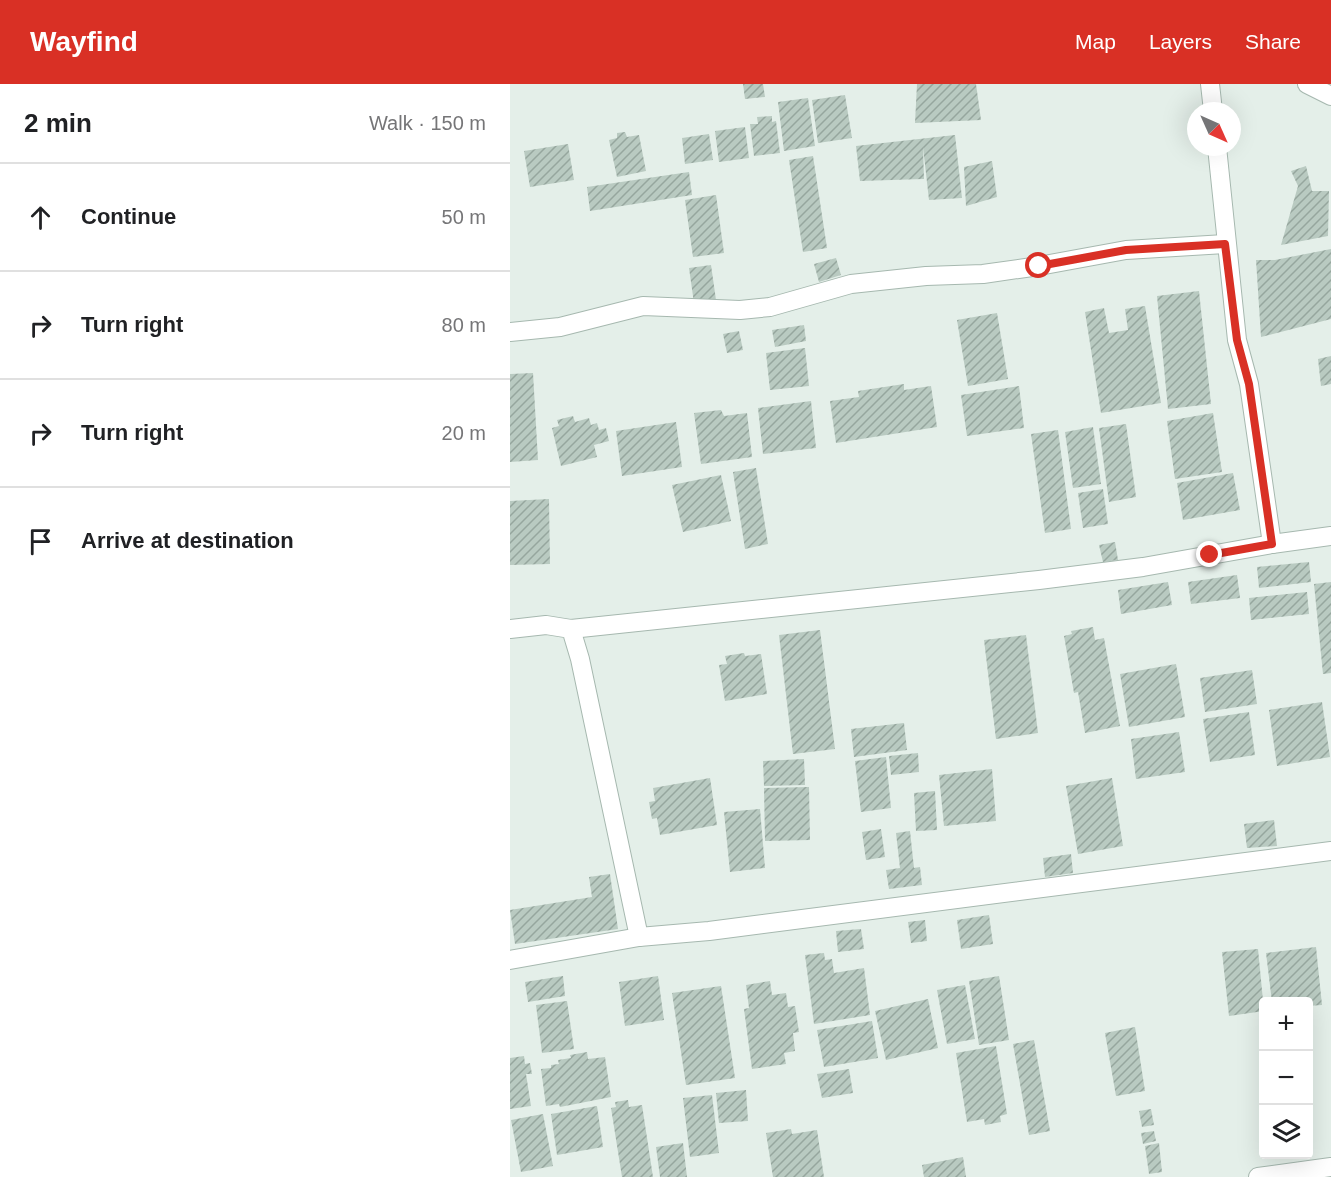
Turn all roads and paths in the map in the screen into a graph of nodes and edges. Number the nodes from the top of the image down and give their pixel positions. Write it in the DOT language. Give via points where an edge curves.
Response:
graph roads {
  1 [pos="1210,84"];
  2 [pos="1307,84"];
  3 [pos="1331,96"];
  4 [pos="1213,102"];
  5 [pos="1218,156"];
  6 [pos="1225,244"];
  7 [pos="510,333"];
  8 [pos="1331,536"];
  9 [pos="1272,544"];
  10 [pos="510,629"];
  11 [pos="571,629"];
  12 [pos="1331,851"];
  13 [pos="639,938"];
  14 [pos="510,960"];
  15 [pos="1331,1167"];
  16 [pos="1258,1177"];
  1 -- 4 [label="street"];
  2 -- 3 [label="street"];
  5 -- 6 [label="street"];
  6 -- 7 [label="street" via="1126,250 983,274 850,284 770,307 740,310 643,306 560,327"];
  6 -- 9 [label="street" via="1237,340 1249,384"];
  8 -- 9 [label="street"];
  9 -- 11 [label="street" via="1143,567 1039,580"];
  10 -- 11 [label="street" via="546,625"];
  11 -- 13 [label="street"];
  12 -- 13 [label="street"];
  13 -- 14 [label="street"];
  15 -- 16 [label="street"];
}
